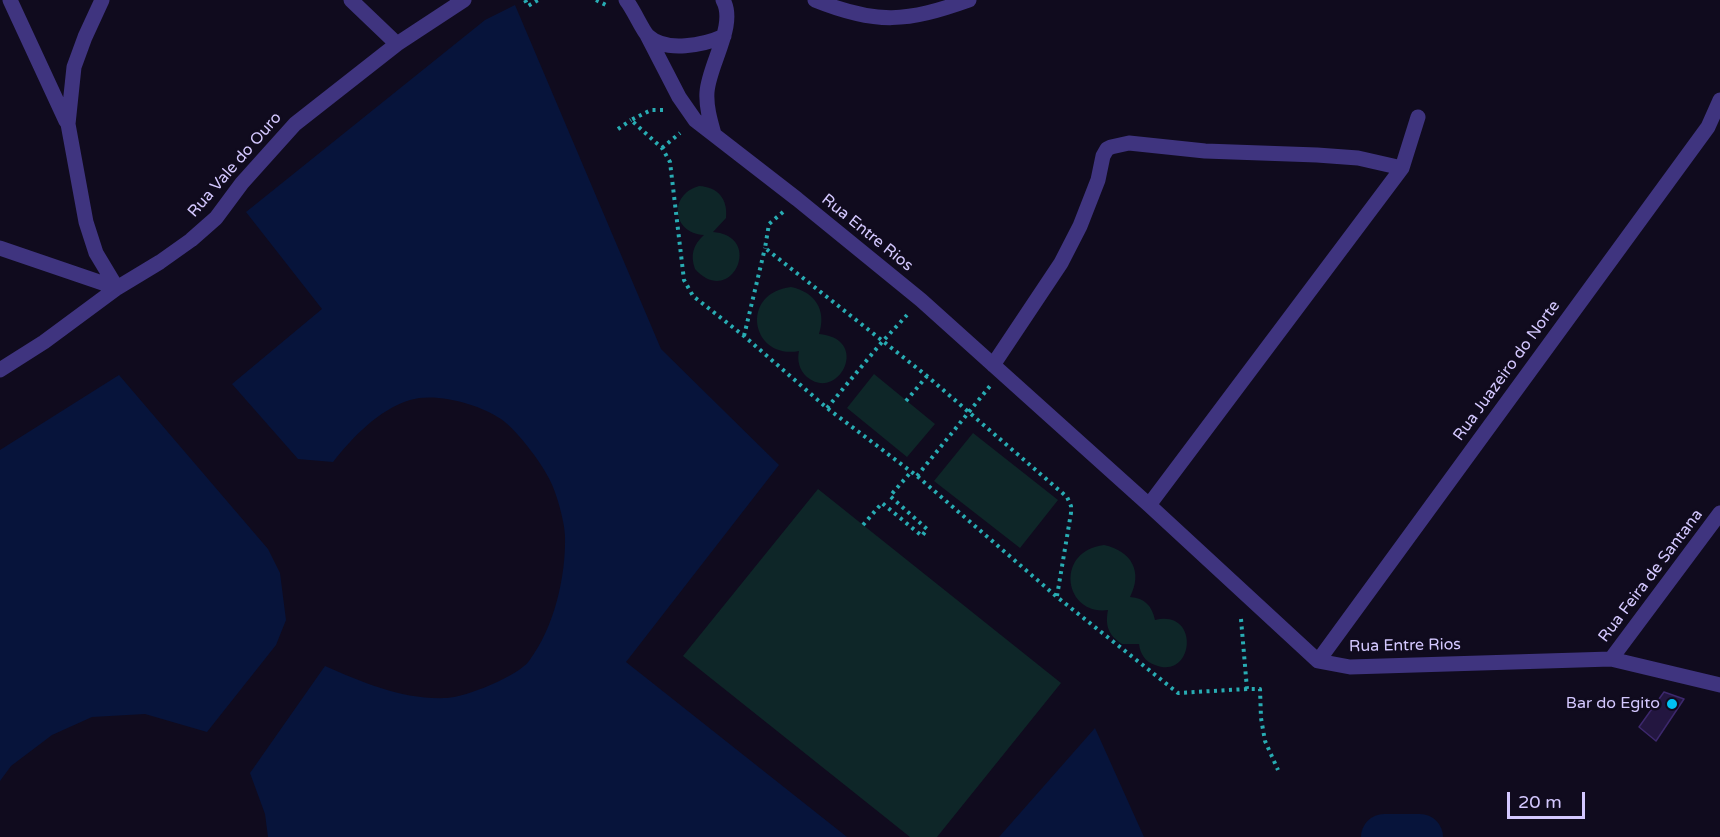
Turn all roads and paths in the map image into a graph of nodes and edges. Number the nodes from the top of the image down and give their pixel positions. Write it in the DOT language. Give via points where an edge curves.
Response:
graph roads {
  1 [pos="10,0"];
  2 [pos="102,0"];
  3 [pos="351,0"];
  4 [pos="464,0"];
  5 [pos="525,0"];
  6 [pos="538,0"];
  7 [pos="626,0"];
  8 [pos="723,0"];
  9 [pos="815,0"];
  10 [pos="969,0"];
  11 [pos="647,35"];
  12 [pos="724,36"];
  13 [pos="397,44"];
  14 [pos="1720,100"];
  15 [pos="670,110"];
  16 [pos="1418,117"];
  17 [pos="631,120"];
  18 [pos="68,124"];
  19 [pos="685,128"];
  20 [pos="618,129"];
  21 [pos="714,134"];
  22 [pos="662,148"];
  23 [pos="1402,168"];
  24 [pos="769,224"];
  25 [pos="0,248"];
  26 [pos="765,248"];
  27 [pos="117,288"];
  28 [pos="921,300"];
  29 [pos="744,336"];
  30 [pos="882,342"];
  31 [pos="998,369"];
  32 [pos="0,370"];
  33 [pos="927,376"];
  34 [pos="906,401"];
  35 [pos="827,408"];
  36 [pos="969,411"];
  37 [pos="911,472"];
  38 [pos="917,476"];
  39 [pos="1149,505"];
  40 [pos="1720,513"];
  41 [pos="863,525"];
  42 [pos="1057,597"];
  43 [pos="1238,610"];
  44 [pos="1611,659"];
  45 [pos="1318,661"];
  46 [pos="1720,685"];
  47 [pos="1247,689"];
  48 [pos="1278,770"];
  1 -- 18 [label="street"];
  2 -- 18 [label="street" via="74,67"];
  3 -- 13 [label="street"];
  4 -- 13 [label="street, Rua Vale do Ouro"];
  5 -- 6 [label="path" via="528,6"];
  7 -- 11 [label="street, Rua Entre Rios"];
  8 -- 12 [label="street" via="727,7"];
  9 -- 10 [label="street" via="869,18 892,18 922,15"];
  11 -- 12 [label="street" via="658,42 685,46"];
  11 -- 21 [label="street, Rua Entre Rios" via="679,97 695,120"];
  12 -- 21 [label="street" via="706,94"];
  13 -- 27 [label="street, Rua Vale do Ouro" via="295,124 216,218 191,240"];
  14 -- 45 [label="street, Rua Juazeiro do Norte" via="1708,127"];
  15 -- 17 [label="path" via="651,110"];
  16 -- 23 [label="street"];
  17 -- 20 [label="path"];
  17 -- 22 [label="path"];
  18 -- 27 [label="street" via="86,222 96,253"];
  19 -- 22 [label="path"];
  21 -- 28 [label="street, Rua Entre Rios"];
  22 -- 29 [label="path" via="670,162 684,280 693,296"];
  23 -- 31 [label="street" via="1358,158 1205,151 1129,143 1107,149 1080,226"];
  23 -- 39 [label="street"];
  24 -- 26 [label="path"];
  25 -- 27 [label="street"];
  26 -- 29 [label="path"];
  26 -- 30 [label="path"];
  27 -- 32 [label="street, Rua Vale do Ouro"];
  28 -- 30 [label="path"];
  28 -- 31 [label="street, Rua Entre Rios"];
  29 -- 35 [label="path"];
  30 -- 33 [label="path"];
  30 -- 35 [label="path"];
  31 -- 36 [label="path"];
  31 -- 39 [label="street, Rua Entre Rios"];
  33 -- 34 [label="path"];
  33 -- 36 [label="path"];
  35 -- 37 [label="path"];
  36 -- 38 [label="path"];
  36 -- 42 [label="path" via="1067,497 1071,513"];
  37 -- 38 [label="path"];
  37 -- 41 [label="path" via="890,496 927,529 922,536 882,503"];
  38 -- 42 [label="path"];
  39 -- 45 [label="street, Rua Entre Rios"];
  40 -- 44 [label="street, Rua Feira de Santana"];
  42 -- 47 [label="path" via="1178,693"];
  43 -- 47 [label="path"];
  44 -- 45 [label="street, Rua Entre Rios" via="1350,667"];
  44 -- 46 [label="street, Rua Entre Rios"];
  47 -- 48 [label="path" via="1260,689 1265,741"];
}
